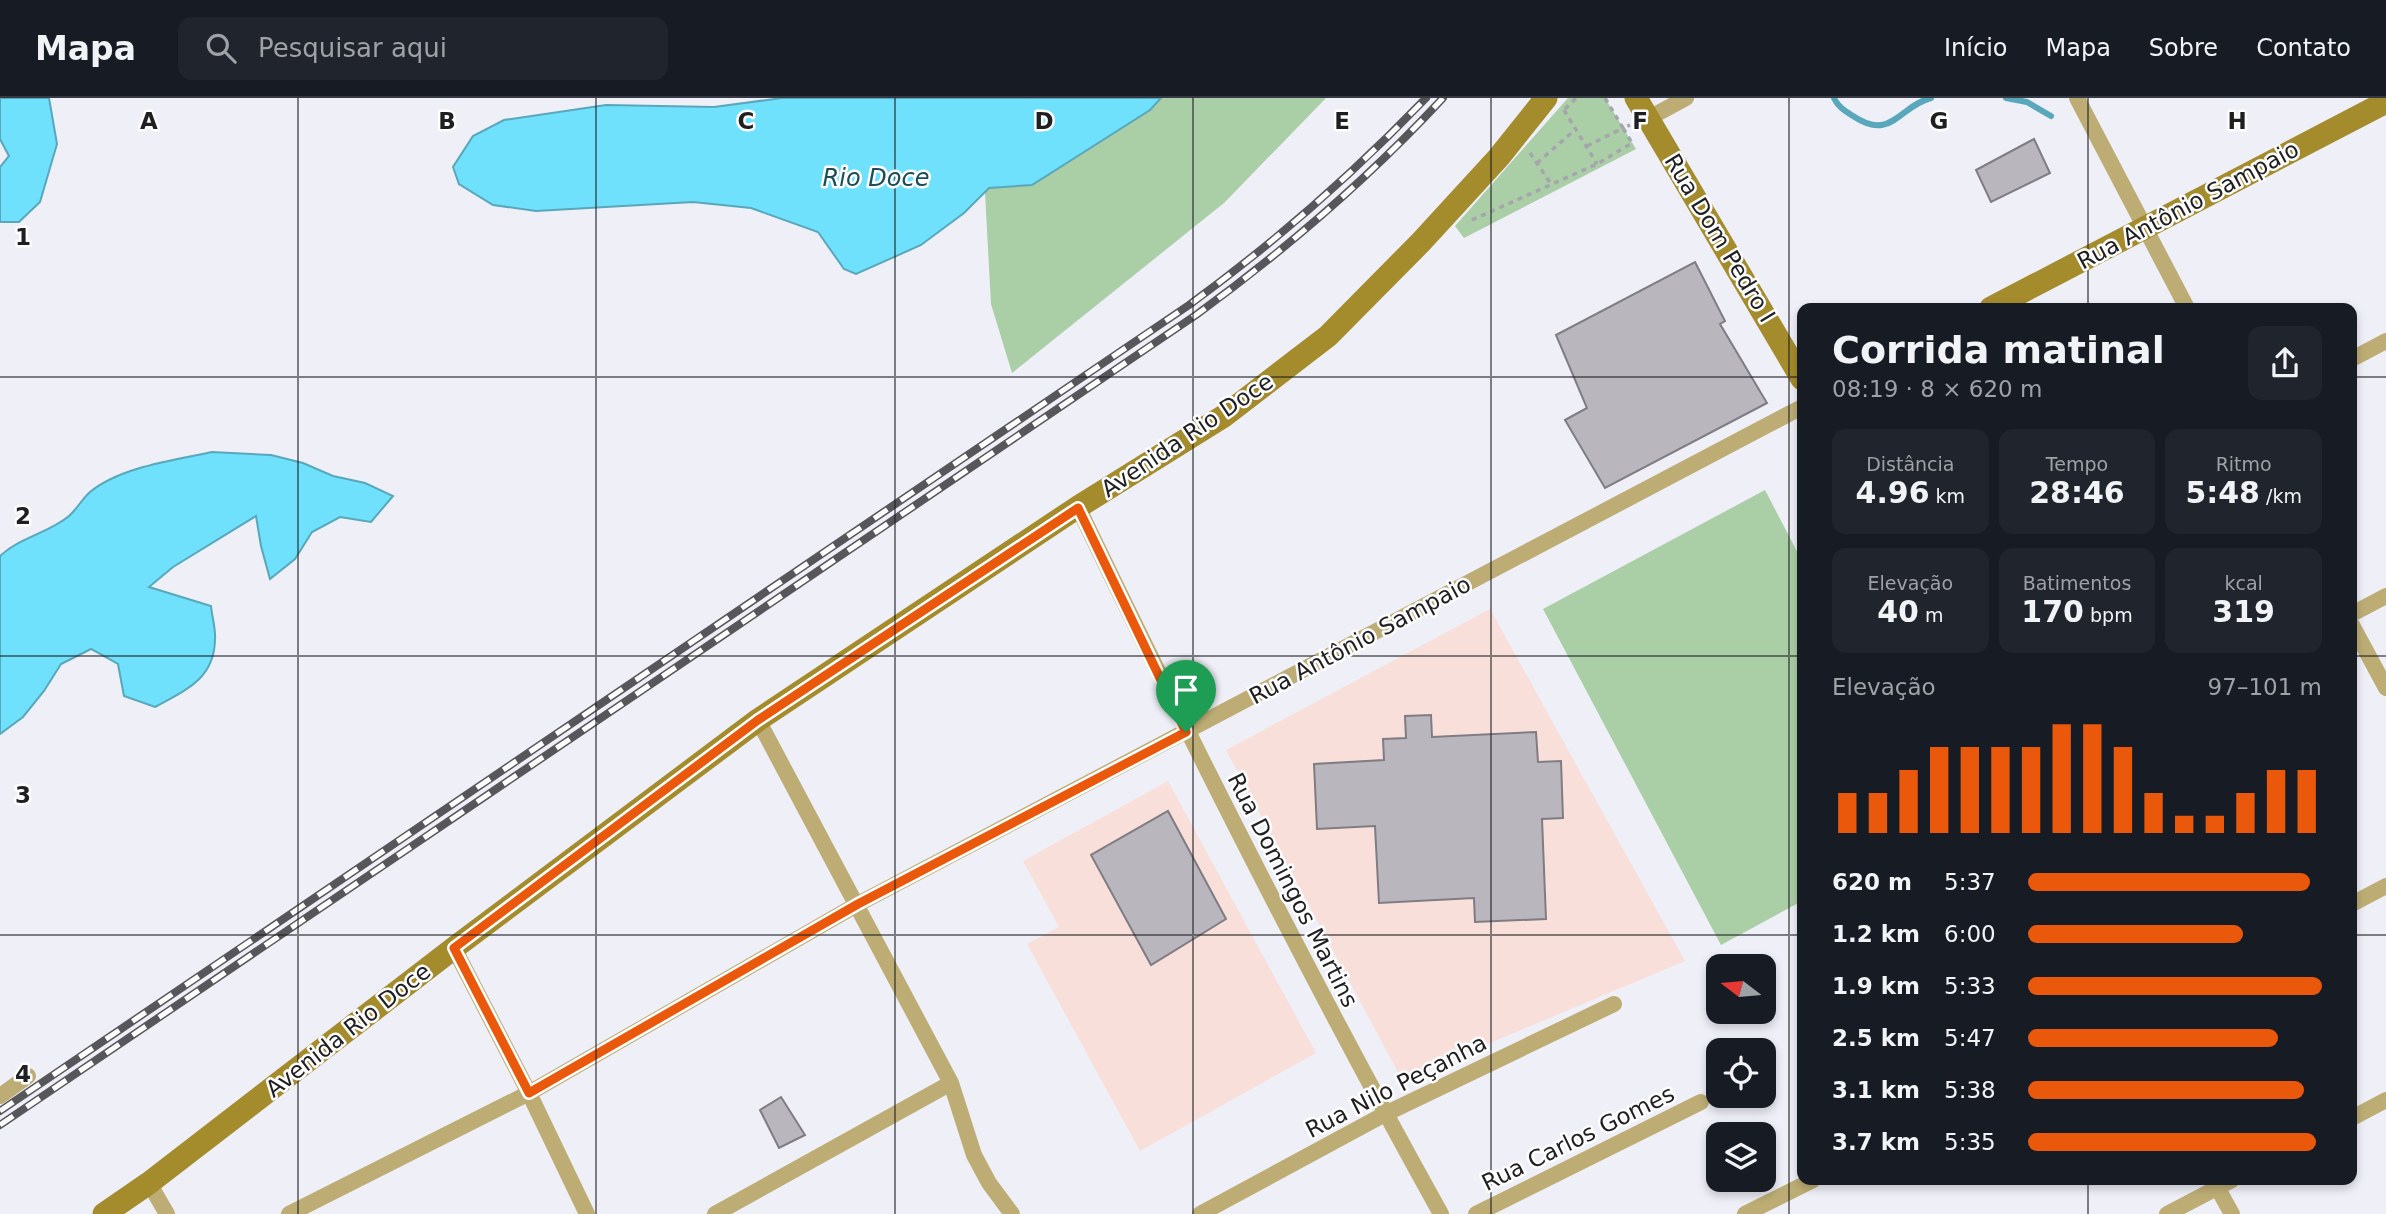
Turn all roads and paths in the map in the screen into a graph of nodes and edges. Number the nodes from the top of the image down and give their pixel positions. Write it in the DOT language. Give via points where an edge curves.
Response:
graph roads {
  1 [pos="1576,98"];
  2 [pos="1605,98"];
  3 [pos="1636,98"];
  4 [pos="1686,98"];
  5 [pos="2077,98"];
  6 [pos="2386,102"];
  7 [pos="1555,104"];
  8 [pos="1649,118"];
  9 [pos="1556,120"];
  10 [pos="1623,128"];
  11 [pos="1576,129"];
  12 [pos="1587,146"];
  13 [pos="1529,152"];
  14 [pos="1536,163"];
  15 [pos="1597,164"];
  16 [pos="1551,185"];
  17 [pos="1477,212"];
  18 [pos="2146,226"];
  19 [pos="2000,303"];
  20 [pos="2184,303"];
  21 [pos="2386,341"];
  22 [pos="2357,356"];
  23 [pos="1797,370"];
  24 [pos="1797,410"];
  25 [pos="1078,508"];
  26 [pos="2386,596"];
  27 [pos="2357,611"];
  28 [pos="2357,634"];
  29 [pos="2386,688"];
  30 [pos="758,720"];
  31 [pos="1186,732"];
  32 [pos="2386,886"];
  33 [pos="2357,901"];
  34 [pos="858,904"];
  35 [pos="454,948"];
  36 [pos="1614,1004"];
  37 [pos="28,1076"];
  38 [pos="951,1083"];
  39 [pos="529,1093"];
  40 [pos="0,1096"];
  41 [pos="2386,1100"];
  42 [pos="1701,1102"];
  43 [pos="1385,1114"];
  44 [pos="2357,1115"];
  45 [pos="149,1184"];
  46 [pos="1803,1185"];
  47 [pos="2212,1185"];
  48 [pos="2216,1185"];
  49 [pos="104,1214"];
  50 [pos="167,1214"];
  51 [pos="289,1214"];
  52 [pos="587,1214"];
  53 [pos="715,1214"];
  54 [pos="1012,1214"];
  55 [pos="1200,1214"];
  56 [pos="1441,1214"];
  57 [pos="1476,1214"];
  58 [pos="1745,1214"];
  59 [pos="2167,1214"];
  60 [pos="2232,1214"];
  1 -- 7 [label="path"];
  2 -- 10 [label="path"];
  3 -- 8 [label="street, Rua Dom Pedro I"];
  4 -- 8 [label="street"];
  5 -- 18 [label="street"];
  6 -- 18 [label="street, Rua Antônio Sampaio"];
  7 -- 9 [label="path"];
  7 -- 11 [label="path"];
  7 -- 25 [label="street, Avenida Rio Doce" via="1328,336 1224,416"];
  8 -- 23 [label="street, Rua Dom Pedro I"];
  10 -- 12 [label="path"];
  10 -- 15 [label="path" via="1632,142"];
  11 -- 12 [label="path"];
  11 -- 14 [label="path"];
  12 -- 15 [label="path"];
  13 -- 14 [label="path"];
  14 -- 16 [label="path"];
  15 -- 16 [label="path"];
  16 -- 17 [label="path" via="1468,222"];
  18 -- 19 [label="street, Rua Antônio Sampaio"];
  18 -- 20 [label="street"];
  21 -- 22 [label="street"];
  24 -- 31 [label="street, Rua Antônio Sampaio"];
  25 -- 30 [label="street, Avenida Rio Doce"];
  25 -- 31 [label="street, Rua Domingos Martins"];
  26 -- 27 [label="street"];
  28 -- 29 [label="street"];
  30 -- 34 [label="street"];
  30 -- 35 [label="street, Avenida Rio Doce"];
  31 -- 34 [label="street, Rua Antônio Sampaio"];
  31 -- 43 [label="street, Rua Domingos Martins"];
  32 -- 33 [label="street"];
  34 -- 38 [label="street"];
  34 -- 39 [label="street, Rua Antônio Sampaio"];
  35 -- 39 [label="street"];
  35 -- 45 [label="street, Avenida Rio Doce"];
  36 -- 43 [label="street, Rua Nilo Peçanha"];
  37 -- 40 [label="street"];
  38 -- 53 [label="street"];
  38 -- 54 [label="street" via="974,1155"];
  39 -- 51 [label="street, Rua Antônio Sampaio"];
  39 -- 52 [label="street"];
  41 -- 44 [label="street"];
  42 -- 57 [label="street, Rua Carlos Gomes"];
  43 -- 55 [label="street, Rua Nilo Peçanha"];
  43 -- 56 [label="street, Rua Domingos Martins"];
  45 -- 49 [label="street, Avenida Rio Doce"];
  45 -- 50 [label="street"];
  46 -- 58 [label="street"];
  47 -- 59 [label="street"];
  48 -- 60 [label="street"];
}
